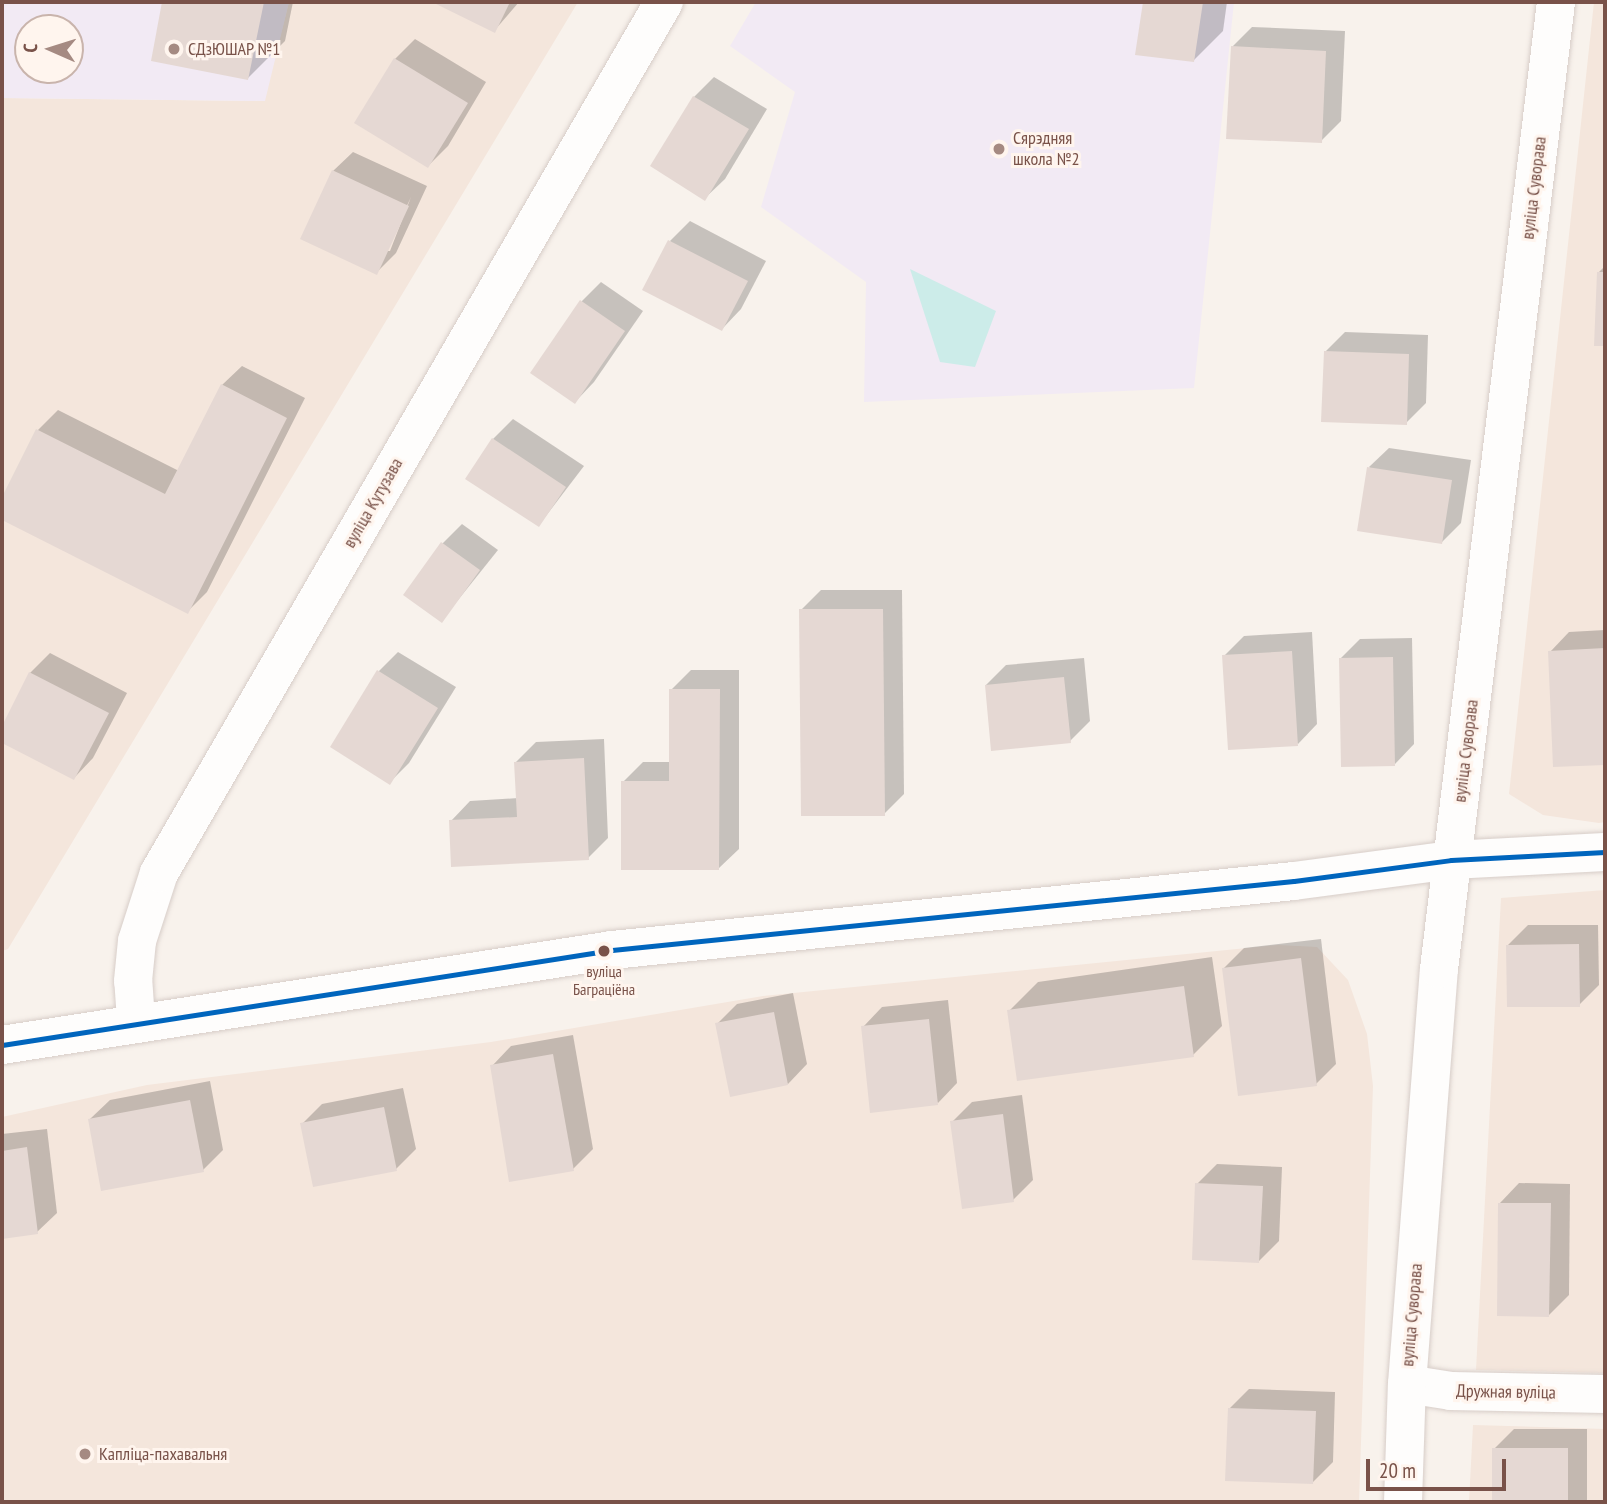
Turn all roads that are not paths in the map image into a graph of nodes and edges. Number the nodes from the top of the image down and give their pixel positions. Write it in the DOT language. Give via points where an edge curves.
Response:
graph roads {
  1 [pos="664,2"];
  2 [pos="1556,2"];
  3 [pos="1605,852"];
  4 [pos="1451,860"];
  5 [pos="136,1020"];
  6 [pos="2,1045"];
  7 [pos="1407,1384"];
  8 [pos="1605,1394"];
  9 [pos="1403,1502"];
  1 -- 5 [label="street, вуліца Кутузава" via="159,873 137,941"];
  2 -- 4 [label="street, вуліца Суворава"];
  3 -- 4 [label="street"];
  4 -- 5 [label="street" via="1294,881 612,950"];
  4 -- 7 [label="street, вуліца Суворава"];
  5 -- 6 [label="street"];
  7 -- 8 [label="street, Дружная вуліца" via="1451,1391"];
  7 -- 9 [label="street, вуліца Суворава"];
}
